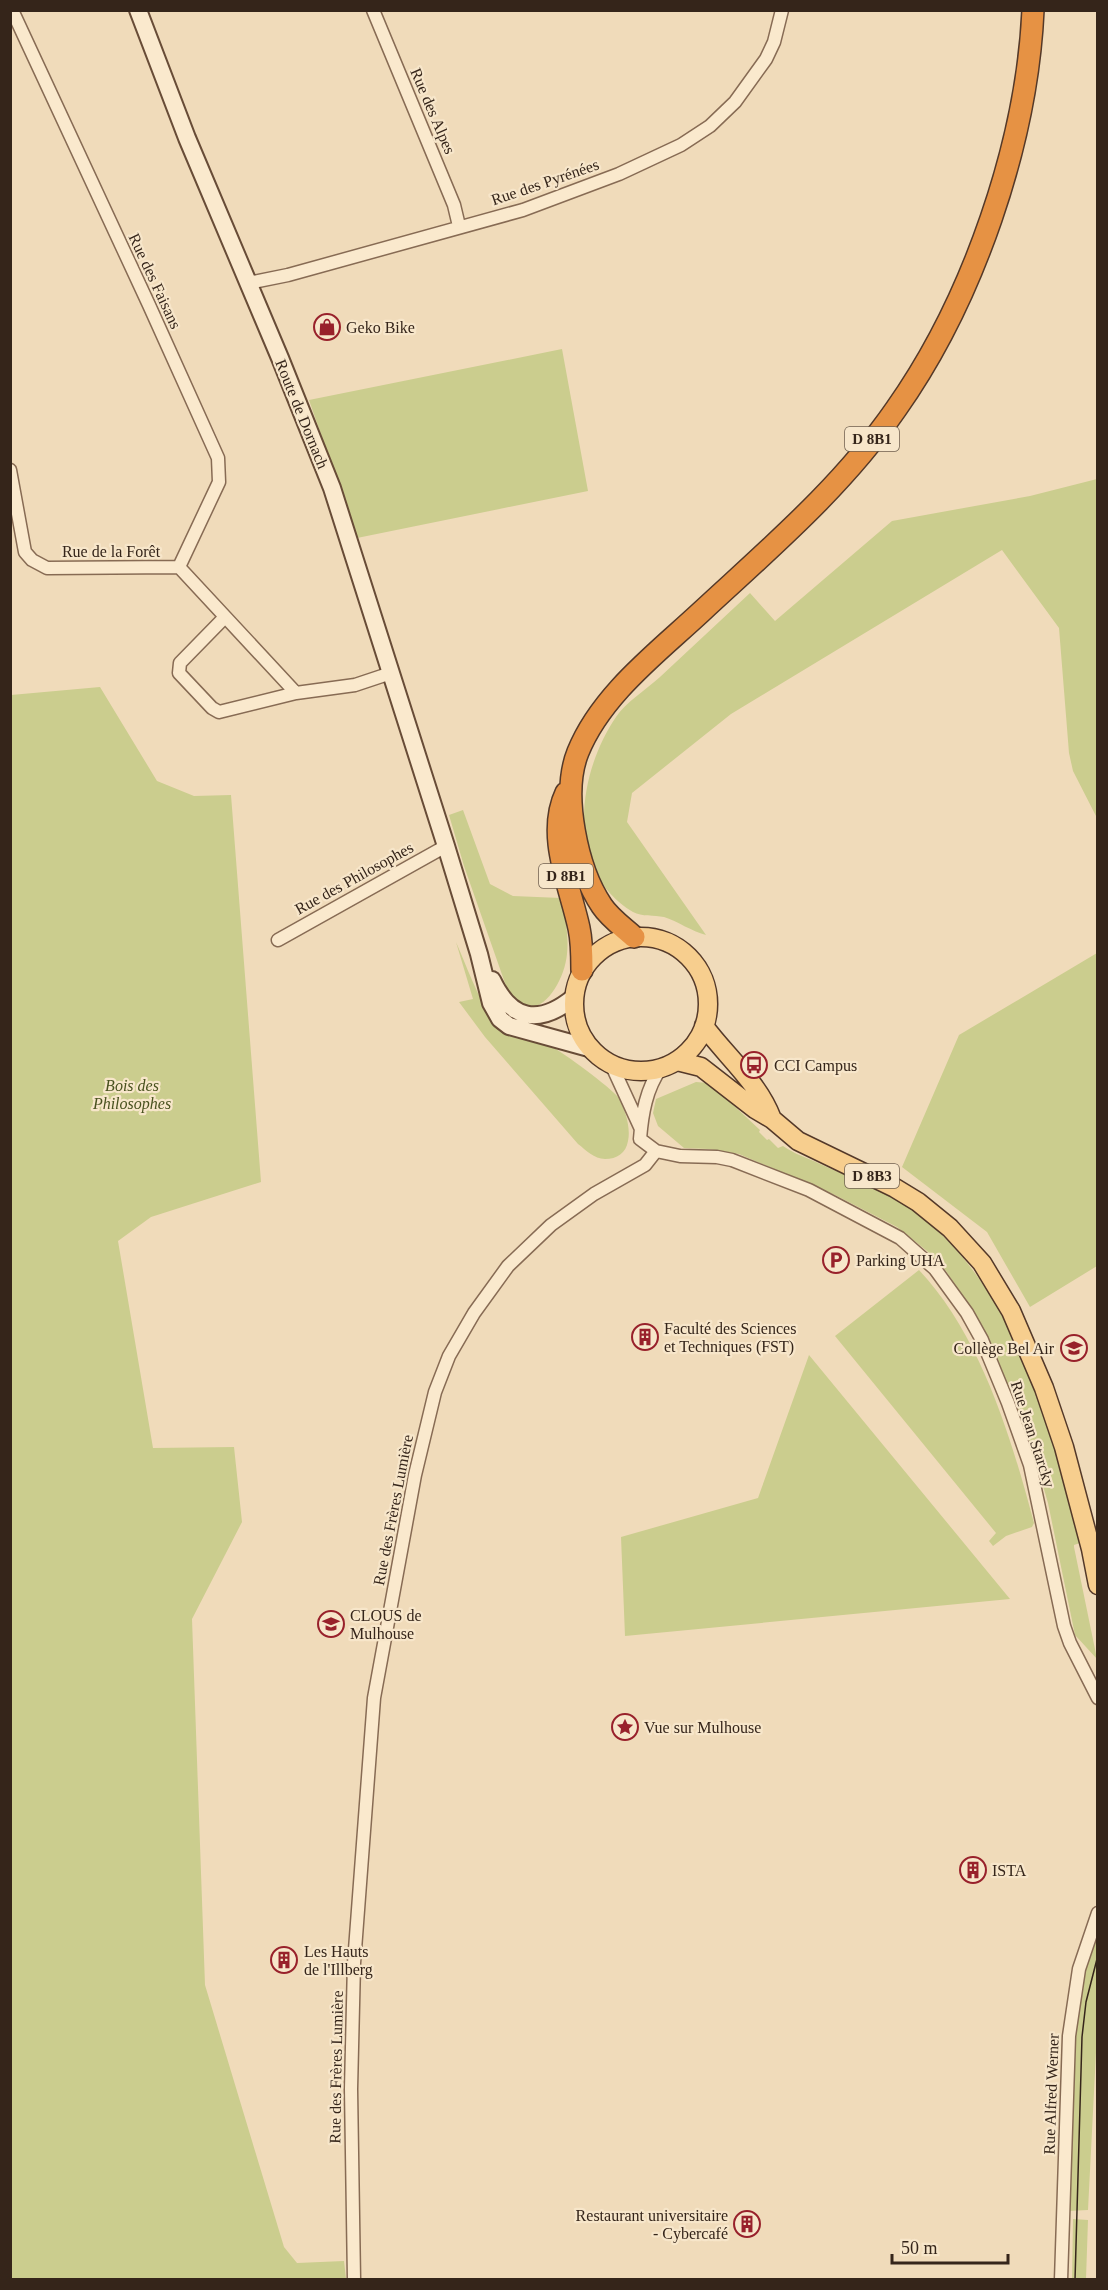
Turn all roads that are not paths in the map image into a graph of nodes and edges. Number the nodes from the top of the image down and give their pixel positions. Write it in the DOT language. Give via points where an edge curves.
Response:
graph roads {
  1 [pos="12,10"];
  2 [pos="138,10"];
  3 [pos="373,10"];
  4 [pos="782,10"];
  5 [pos="1034,10"];
  6 [pos="459,226"];
  7 [pos="248,284"];
  8 [pos="10,470"];
  9 [pos="179,567"];
  10 [pos="224,618"];
  11 [pos="391,673"];
  12 [pos="296,693"];
  13 [pos="571,784"];
  14 [pos="446,846"];
  15 [pos="634,937"];
  16 [pos="278,940"];
  17 [pos="479,954"];
  18 [pos="582,970"];
  19 [pos="573,998"];
  20 [pos="704,1026"];
  21 [pos="589,1048"];
  22 [pos="669,1064"];
  23 [pos="612,1066"];
  24 [pos="772,1119"];
  25 [pos="640,1134"];
  26 [pos="656,1151"];
  27 [pos="1098,1585"];
  28 [pos="1098,1698"];
  29 [pos="1098,1913"];
  30 [pos="354,2280"];
  31 [pos="1060,2280"];
  1 -- 9 [label="street, Rue des Faisans" via="218,458 219,482"];
  2 -- 7 [label="main road, Route de Dornach"];
  3 -- 6 [label="street, Rue des Alpes"];
  4 -- 6 [label="street, Rue des Pyrénées" via="765,59 735,102 710,126 681,145 619,174 523,210"];
  5 -- 13 [label="highway, D 8B1" via="1023,95 992,215 959,300 927,359 896,410 815,507 643,666 600,713 578,751"];
  6 -- 7 [label="street, Rue des Pyrénées"];
  7 -- 11 [label="main road, Route de Dornach" via="332,488"];
  8 -- 9 [label="street, Rue de la Forêt" via="25,552 32,561 47,568"];
  9 -- 10 [label="street"];
  10 -- 12 [label="street"];
  10 -- 12 [label="street" via="180,663 179,673 212,708 219,712"];
  11 -- 12 [label="street" via="355,685"];
  11 -- 14 [label="main road, Route de Dornach"];
  13 -- 15 [label="highway, D 8B1" via="574,831 588,881 602,908"];
  13 -- 18 [label="highway, D 8B1" via="561,803 558,825 579,928"];
  14 -- 16 [label="street, Rue des Philosophes"];
  14 -- 17 [label="main road, Route de Dornach"];
  15 -- 18 [label="main road" via="614,942 596,953"];
  15 -- 20 [label="main road" via="667,942 682,950 696,966 708,999"];
  17 -- 19 [label="main road" via="499,994 519,1013 550,1013"];
  17 -- 21 [label="main road" via="491,1003 500,1019 509,1026"];
  18 -- 19 [label="main road"];
  19 -- 21 [label="main road" via="576,1024"];
  20 -- 22 [label="main road" via="698,1039"];
  20 -- 24 [label="main road, D 8B3" via="757,1089"];
  21 -- 23 [label="main road"];
  22 -- 23 [label="main road" via="643,1071"];
  22 -- 24 [label="main road, D 8B3" via="700,1067"];
  22 -- 25 [label="street" via="652,1081 647,1093"];
  23 -- 25 [label="street"];
  24 -- 27 [label="main road, D 8B3" via="798,1141 903,1192 932,1212 988,1272 1011,1311 1044,1388 1064,1447"];
  25 -- 26 [label="street"];
  26 -- 28 [label="street, Rue Jean Starcky" via="717,1157 749,1165 809,1190 900,1238 949,1287 982,1340 1008,1403 1030,1465 1064,1626"];
  26 -- 30 [label="street, Rue des Frères Lumière" via="645,1165 551,1225 508,1266 474,1313 435,1392 415,1475 374,1698 354,1963"];
  29 -- 31 [label="street, Rue Alfred Werner" via="1082,1958 1073,2001"];
}
